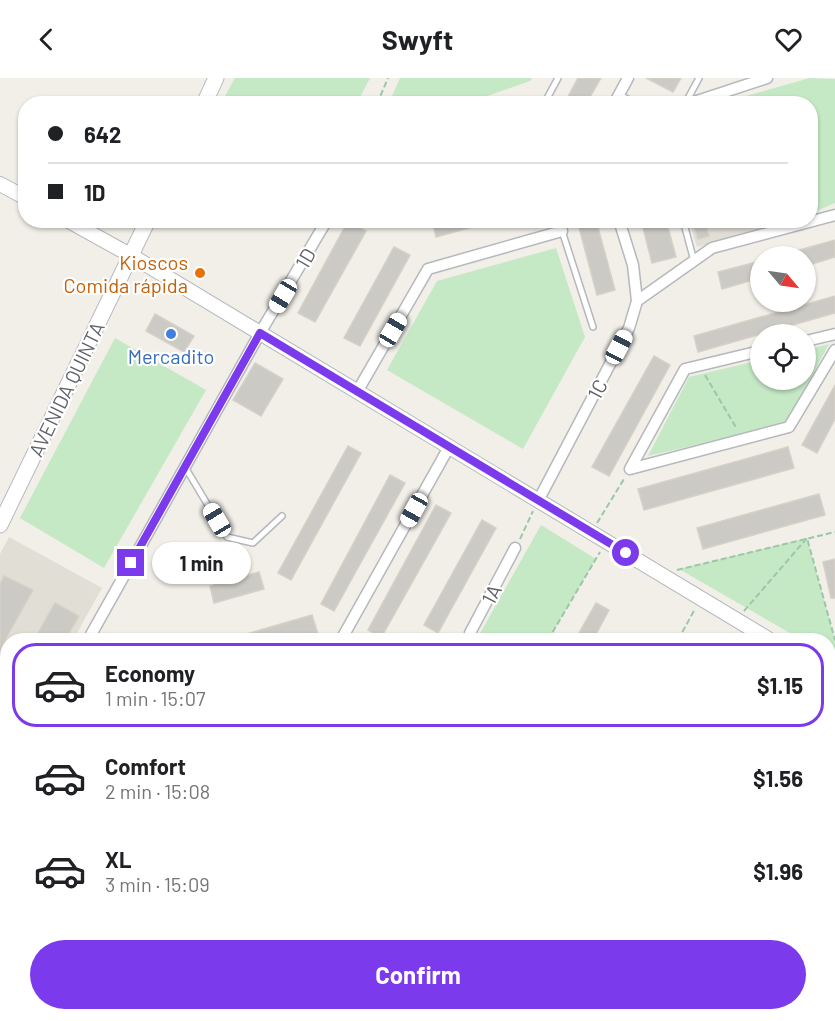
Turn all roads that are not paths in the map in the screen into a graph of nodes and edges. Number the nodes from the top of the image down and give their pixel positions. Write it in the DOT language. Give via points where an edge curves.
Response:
graph roads {
  1 [pos="216,78"];
  2 [pos="558,78"];
  3 [pos="628,78"];
  4 [pos="699,78"];
  5 [pos="767,78"];
  6 [pos="208,96"];
  7 [pos="548,96"];
  8 [pos="618,96"];
  9 [pos="690,96"];
  10 [pos="711,96"];
  11 [pos="0,184"];
  12 [pos="18,194"];
  13 [pos="835,215"];
  14 [pos="818,220"];
  15 [pos="81,228"];
  16 [pos="144,228"];
  17 [pos="322,228"];
  18 [pos="555,228"];
  19 [pos="562,228"];
  20 [pos="622,228"];
  21 [pos="685,228"];
  22 [pos="787,228"];
  23 [pos="132,256"];
  24 [pos="694,261"];
  25 [pos="637,301"];
  26 [pos="593,327"];
  27 [pos="260,333"];
  28 [pos="835,334"];
  29 [pos="816,339"];
  30 [pos="835,350"];
  31 [pos="750,353"];
  32 [pos="816,382"];
  33 [pos="811,390"];
  34 [pos="357,392"];
  35 [pos="449,447"];
  36 [pos="185,467"];
  37 [pos="538,501"];
  38 [pos="282,516"];
  39 [pos="0,525"];
  40 [pos="515,548"];
  41 [pos="92,633"];
  42 [pos="346,633"];
  43 [pos="470,633"];
  44 [pos="758,633"];
  1 -- 6 [label="main road"];
  2 -- 7 [label="lane"];
  3 -- 8 [label="street"];
  4 -- 9 [label="lane"];
  5 -- 10 [label="street"];
  11 -- 12 [label="street"];
  13 -- 14 [label="street"];
  15 -- 23 [label="street"];
  16 -- 23 [label="main road, AVENIDA QUINTA"];
  17 -- 27 [label="street, 1D"];
  18 -- 34 [label="street" via="429,269"];
  19 -- 26 [label="lane"];
  20 -- 25 [label="street, 1C" via="633,265"];
  21 -- 24 [label="lane"];
  22 -- 24 [label="street" via="712,248"];
  23 -- 27 [label="street"];
  23 -- 39 [label="main road, AVENIDA QUINTA"];
  24 -- 25 [label="street"];
  25 -- 37 [label="street, 1C" via="629,328"];
  27 -- 34 [label="street"];
  27 -- 36 [label="street, 1D"];
  28 -- 29 [label="street"];
  30 -- 32 [label="street"];
  31 -- 33 [label="street" via="685,369 630,469 789,427"];
  34 -- 35 [label="street"];
  35 -- 37 [label="street"];
  35 -- 42 [label="street"];
  36 -- 38 [label="lane" via="227,537 253,543"];
  36 -- 41 [label="street, 1D"];
  37 -- 44 [label="street"];
  40 -- 43 [label="street, 1A"];
}
